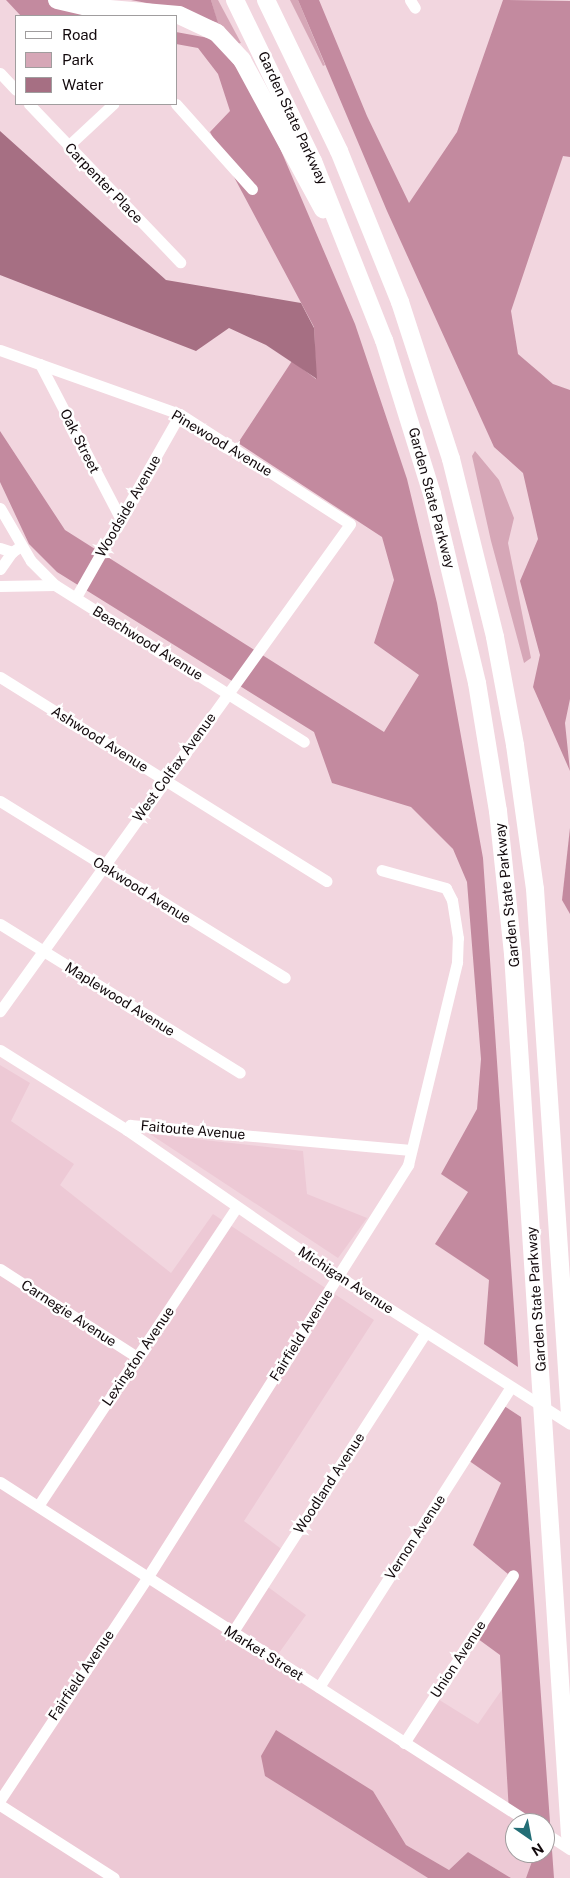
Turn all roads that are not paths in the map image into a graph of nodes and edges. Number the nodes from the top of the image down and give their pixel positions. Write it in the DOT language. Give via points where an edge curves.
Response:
graph roads {
  1 [pos="57,0"];
  2 [pos="235,0"];
  3 [pos="266,0"];
  4 [pos="278,0"];
  5 [pos="0,73"];
  6 [pos="15,89"];
  7 [pos="312,91"];
  8 [pos="30,105"];
  9 [pos="112,105"];
  10 [pos="177,105"];
  11 [pos="68,146"];
  12 [pos="252,189"];
  13 [pos="180,262"];
  14 [pos="363,281"];
  15 [pos="0,350"];
  16 [pos="40,364"];
  17 [pos="180,414"];
  18 [pos="0,508"];
  19 [pos="120,518"];
  20 [pos="350,524"];
  21 [pos="0,548"];
  22 [pos="16,549"];
  23 [pos="0,568"];
  24 [pos="55,585"];
  25 [pos="0,586"];
  26 [pos="76,597"];
  27 [pos="0,677"];
  28 [pos="228,693"];
  29 [pos="304,742"];
  30 [pos="166,779"];
  31 [pos="0,801"];
  32 [pos="104,866"];
  33 [pos="381,870"];
  34 [pos="327,881"];
  35 [pos="0,924"];
  36 [pos="43,951"];
  37 [pos="285,978"];
  38 [pos="0,1011"];
  39 [pos="0,1050"];
  40 [pos="240,1073"];
  41 [pos="127,1130"];
  42 [pos="411,1150"];
  43 [pos="237,1206"];
  44 [pos="0,1270"];
  45 [pos="338,1276"];
  46 [pos="426,1332"];
  47 [pos="137,1357"];
  48 [pos="511,1387"];
  49 [pos="570,1405"];
  50 [pos="570,1415"];
  51 [pos="570,1424"];
  52 [pos="0,1482"];
  53 [pos="38,1506"];
  54 [pos="513,1575"];
  55 [pos="147,1578"];
  56 [pos="232,1633"];
  57 [pos="319,1687"];
  58 [pos="404,1742"];
  59 [pos="0,1800"];
  60 [pos="0,1805"];
  61 [pos="514,1813"];
  62 [pos="570,1835"];
  63 [pos="555,1839"];
  64 [pos="570,1849"];
  65 [pos="114,1878"];
  1 -- 14 [label="highway" via="87,7 179,15 200,22 222,38 246,67"];
  2 -- 14 [label="highway, Garden State Parkway" via="300,131"];
  3 -- 7 [label="highway, Garden State Parkway"];
  4 -- 7 [label="highway"];
  5 -- 6 [label="street"];
  7 -- 49 [label="highway, Garden State Parkway" via="377,242 432,395 475,548 502,673 536,898"];
  8 -- 11 [label="street, Carpenter Place"];
  9 -- 11 [label="street"];
  10 -- 12 [label="street"];
  11 -- 13 [label="street, Carpenter Place"];
  14 -- 62 [label="highway, Garden State Parkway" via="434,502 464,619 488,746 513,954"];
  15 -- 16 [label="street, Pinewood Avenue"];
  16 -- 17 [label="street, Pinewood Avenue"];
  16 -- 19 [label="street, Oak Street"];
  17 -- 19 [label="street, Woodside Avenue"];
  17 -- 20 [label="street, Pinewood Avenue"];
  18 -- 22 [label="street"];
  19 -- 26 [label="street, Woodside Avenue"];
  20 -- 28 [label="street, West Colfax Avenue"];
  21 -- 22 [label="street, Beachwood Avenue"];
  22 -- 23 [label="street"];
  22 -- 24 [label="street, Beachwood Avenue"];
  24 -- 25 [label="street"];
  24 -- 26 [label="street, Beachwood Avenue"];
  26 -- 28 [label="street, Beachwood Avenue"];
  27 -- 30 [label="street, Ashwood Avenue"];
  28 -- 29 [label="street, Beachwood Avenue"];
  28 -- 30 [label="street, West Colfax Avenue"];
  30 -- 32 [label="street, West Colfax Avenue"];
  30 -- 34 [label="street, Ashwood Avenue"];
  31 -- 32 [label="street, Oakwood Avenue"];
  32 -- 36 [label="street, West Colfax Avenue"];
  32 -- 37 [label="street, Oakwood Avenue"];
  33 -- 42 [label="street, Fairfield Avenue" via="446,888 452,900 458,938 457,962"];
  35 -- 36 [label="street, Maplewood Avenue"];
  36 -- 38 [label="street, West Colfax Avenue"];
  36 -- 40 [label="street, Maplewood Avenue"];
  39 -- 41 [label="street, Faitoute Avenue"];
  41 -- 42 [label="street, Faitoute Avenue" via="130,1125"];
  41 -- 43 [label="street, Michigan Avenue"];
  42 -- 45 [label="street, Fairfield Avenue" via="400,1182"];
  43 -- 45 [label="street, Michigan Avenue"];
  43 -- 47 [label="street, Lexington Avenue"];
  44 -- 47 [label="street, Carnegie Avenue"];
  45 -- 46 [label="street, Michigan Avenue"];
  45 -- 55 [label="street, Fairfield Avenue"];
  46 -- 48 [label="street, Michigan Avenue"];
  46 -- 56 [label="street, Woodland Avenue"];
  47 -- 53 [label="street, Lexington Avenue"];
  48 -- 51 [label="street, Michigan Avenue"];
  48 -- 57 [label="street, Vernon Avenue"];
  49 -- 50 [label="highway, Garden State Parkway"];
  52 -- 53 [label="street, Market Street"];
  53 -- 55 [label="street, Market Street"];
  54 -- 58 [label="street, Union Avenue"];
  55 -- 56 [label="street, Market Street"];
  55 -- 59 [label="street, Fairfield Avenue"];
  56 -- 57 [label="street, Market Street"];
  57 -- 58 [label="street, Market Street"];
  58 -- 61 [label="street, Market Street"];
  60 -- 65 [label="street"];
  63 -- 64 [label="street"];
}
